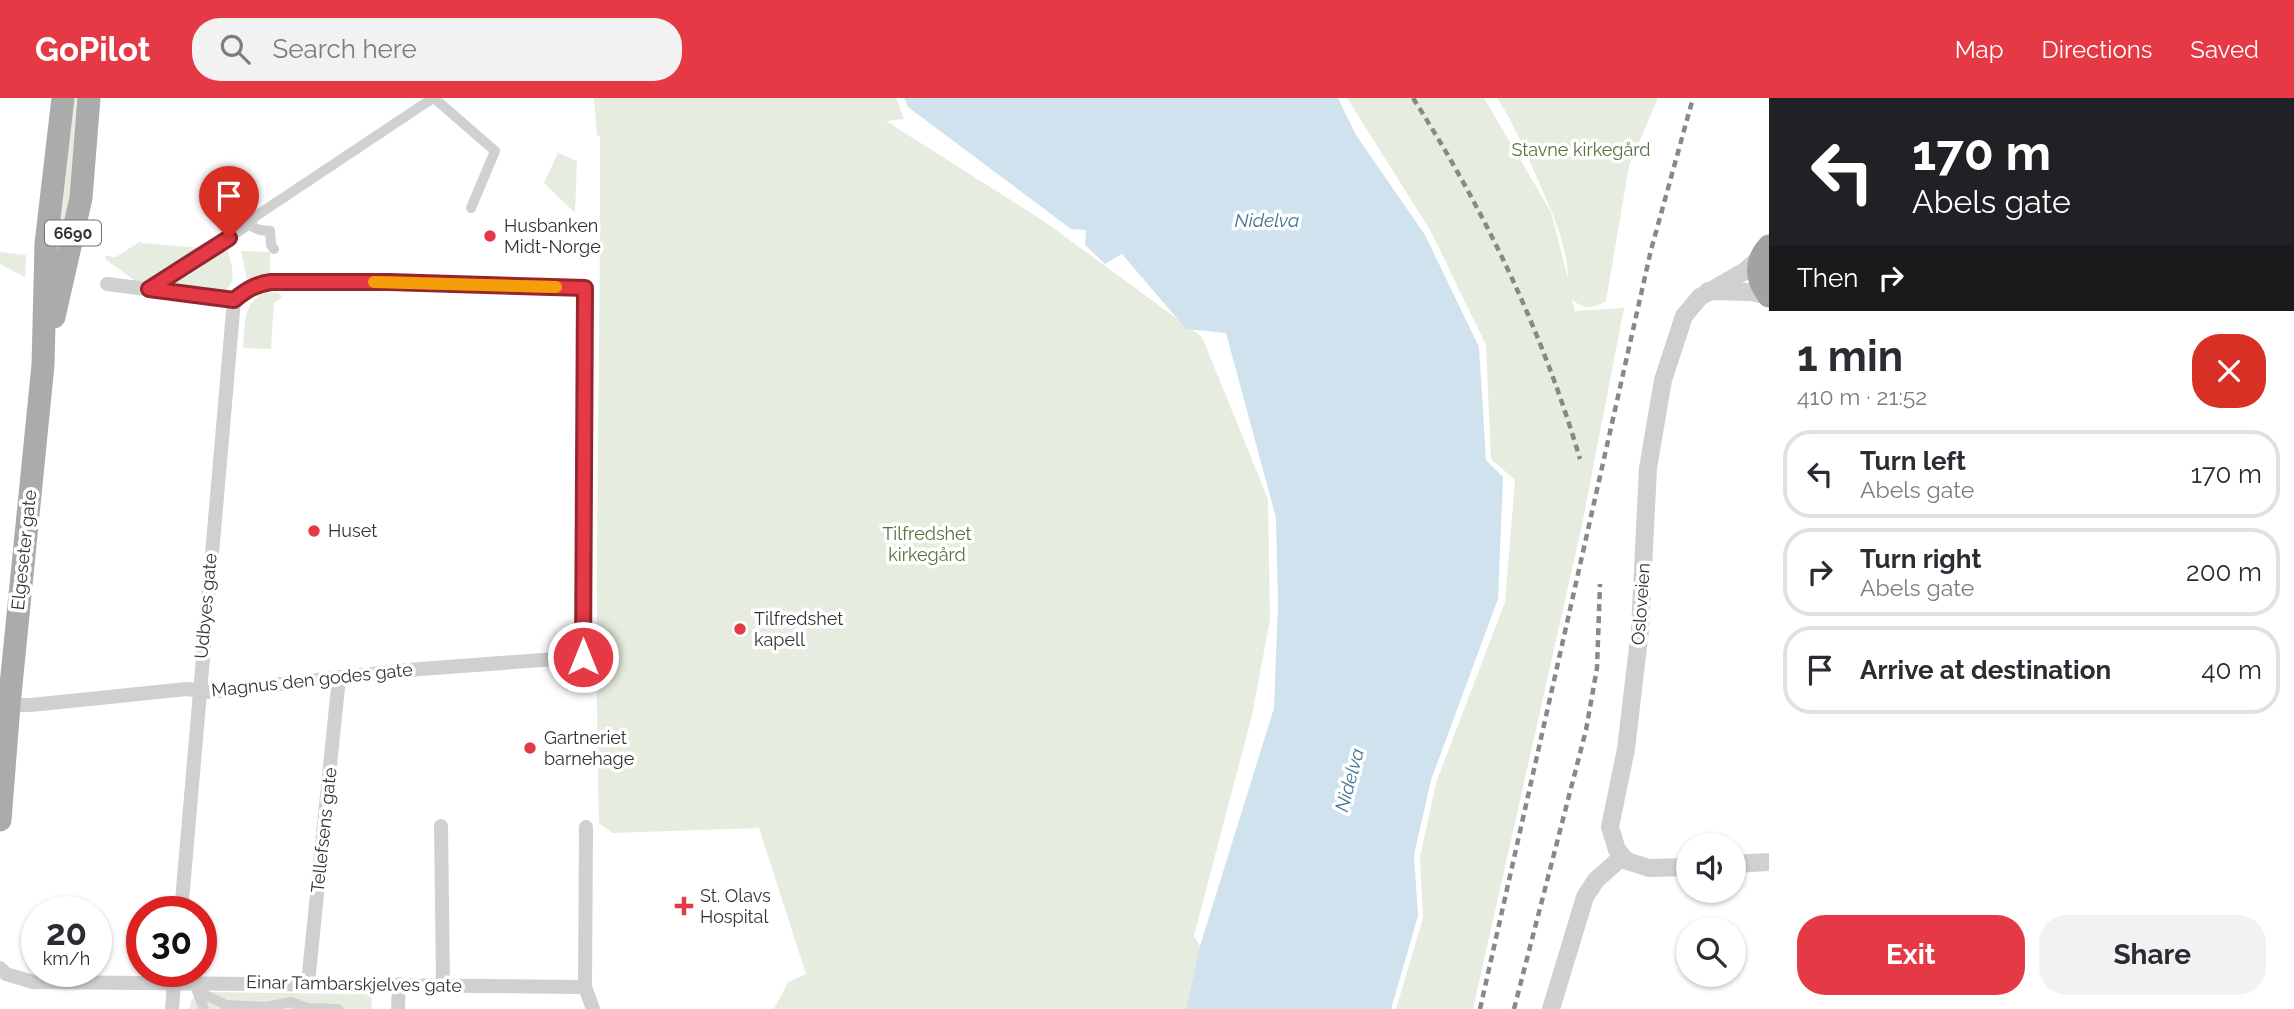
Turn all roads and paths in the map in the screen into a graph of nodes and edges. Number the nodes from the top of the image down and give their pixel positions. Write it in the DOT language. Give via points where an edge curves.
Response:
graph roads {
  1 [pos="64,98"];
  2 [pos="89,98"];
  3 [pos="434,98"];
  4 [pos="471,208"];
  5 [pos="248,225"];
  6 [pos="229,238"];
  7 [pos="274,249"];
  8 [pos="1765,252"];
  9 [pos="107,284"];
  10 [pos="149,289"];
  11 [pos="1708,291"];
  12 [pos="1769,296"];
  13 [pos="234,300"];
  14 [pos="43,365"];
  15 [pos="339,677"];
  16 [pos="199,691"];
  17 [pos="4,705"];
  18 [pos="0,820"];
  19 [pos="441,826"];
  20 [pos="586,827"];
  21 [pos="1622,857"];
  22 [pos="1769,862"];
  23 [pos="1746,863"];
  24 [pos="1676,868"];
  25 [pos="182,896"];
  26 [pos="3,971"];
  27 [pos="126,979"];
  28 [pos="217,979"];
  29 [pos="308,983"];
  30 [pos="399,984"];
  31 [pos="443,985"];
  32 [pos="174,987"];
  33 [pos="585,987"];
  34 [pos="227,1007"];
  35 [pos="267,1008"];
  36 [pos="172,1009"];
  37 [pos="204,1009"];
  38 [pos="338,1009"];
  39 [pos="398,1009"];
  40 [pos="593,1009"];
  41 [pos="1551,1009"];
  1 -- 14 [label="main road, Elgeseter gate / 6690" via="46,244"];
  2 -- 14 [label="main road, Elgeseter gate / 6690" via="81,198"];
  3 -- 4 [label="street" via="495,151"];
  3 -- 5 [label="street"];
  5 -- 6 [label="street"];
  5 -- 7 [label="street" via="270,231"];
  6 -- 10 [label="street"];
  8 -- 11 [label="street, Osloveien" via="1745,271"];
  8 -- 12 [label="highway" via="1758,277"];
  9 -- 10 [label="street"];
  10 -- 13 [label="street"];
  11 -- 12 [label="street"];
  11 -- 21 [label="street, Osloveien" via="1691,306 1678,330 1653,433 1640,630 1626,749 1610,827"];
  13 -- 15 [label="street, Magnus den godes gate" via="244,290 271,282 585,288 583,657"];
  13 -- 16 [label="street, Udbyes gate"];
  14 -- 17 [label="main road, Elgeseter gate / 6690"];
  15 -- 16 [label="street, Magnus den godes gate"];
  15 -- 29 [label="street, Tellefsens gate"];
  16 -- 17 [label="street, Magnus den godes gate"];
  16 -- 25 [label="street, Udbyes gate"];
  17 -- 18 [label="main road, Elgeseter gate / 6690"];
  19 -- 31 [label="street"];
  20 -- 33 [label="street"];
  21 -- 24 [label="street" via="1649,869"];
  21 -- 41 [label="street" via="1585,897"];
  22 -- 23 [label="street"];
  26 -- 27 [label="street, Einar Tambarskjelves gate" via="33,982"];
  28 -- 29 [label="street, Einar Tambarskjelves gate"];
  29 -- 30 [label="street, Einar Tambarskjelves gate"];
  30 -- 31 [label="street, Einar Tambarskjelves gate"];
  30 -- 39 [label="street"];
  31 -- 33 [label="street, Einar Tambarskjelves gate"];
  32 -- 36 [label="street"];
  33 -- 40 [label="street"];
  34 -- 35 [label="street"];
  34 -- 37 [label="street" via="197,991"];
  35 -- 38 [label="street" via="291,1002"];
}
